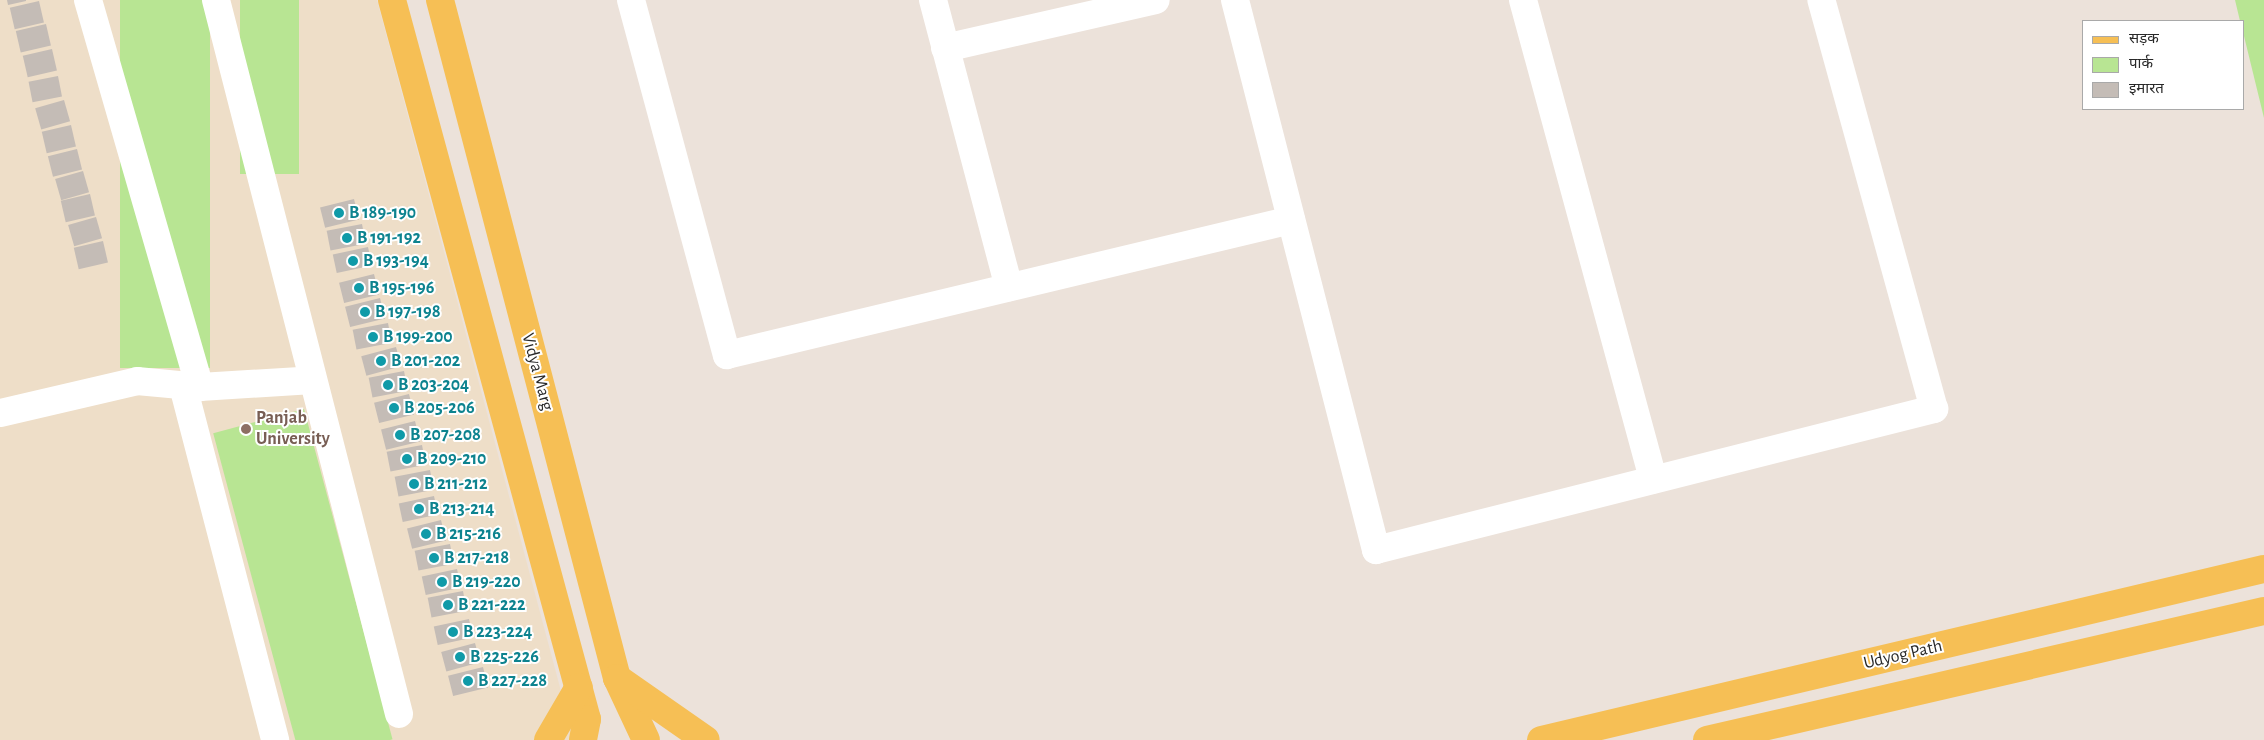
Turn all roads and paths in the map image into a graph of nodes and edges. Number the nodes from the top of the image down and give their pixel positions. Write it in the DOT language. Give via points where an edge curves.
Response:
graph roads {
  1 [pos="88,0"];
  2 [pos="216,0"];
  3 [pos="392,0"];
  4 [pos="440,0"];
  5 [pos="631,0"];
  6 [pos="933,0"];
  7 [pos="1156,0"];
  8 [pos="1235,0"];
  9 [pos="1523,0"];
  10 [pos="1820,0"];
  11 [pos="946,48"];
  12 [pos="1291,220"];
  13 [pos="1009,287"];
  14 [pos="313,380"];
  15 [pos="191,386"];
  16 [pos="0,413"];
  17 [pos="1654,480"];
  18 [pos="2264,569"];
  19 [pos="2264,611"];
  20 [pos="617,678"];
  21 [pos="579,687"];
  22 [pos="399,714"];
  23 [pos="275,740"];
  24 [pos="548,740"];
  25 [pos="583,740"];
  26 [pos="646,740"];
  27 [pos="706,740"];
  28 [pos="1541,740"];
  29 [pos="1707,740"];
  1 -- 15 [label="street"];
  2 -- 14 [label="street"];
  3 -- 21 [label="main road"];
  4 -- 20 [label="main road, Vidya Marg"];
  5 -- 13 [label="street" via="727,355"];
  6 -- 11 [label="street"];
  7 -- 11 [label="street"];
  8 -- 12 [label="street"];
  9 -- 17 [label="street"];
  10 -- 17 [label="street" via="1934,409"];
  11 -- 13 [label="street"];
  12 -- 13 [label="street"];
  12 -- 17 [label="street" via="1376,550"];
  14 -- 15 [label="street"];
  14 -- 22 [label="street"];
  15 -- 16 [label="street" via="137,381"];
  15 -- 23 [label="street"];
  18 -- 28 [label="main road, Udyog Path"];
  19 -- 29 [label="main road"];
  20 -- 26 [label="main road, Vidya Marg"];
  20 -- 27 [label="main road"];
  21 -- 24 [label="main road"];
  21 -- 25 [label="main road" via="587,719"];
}
